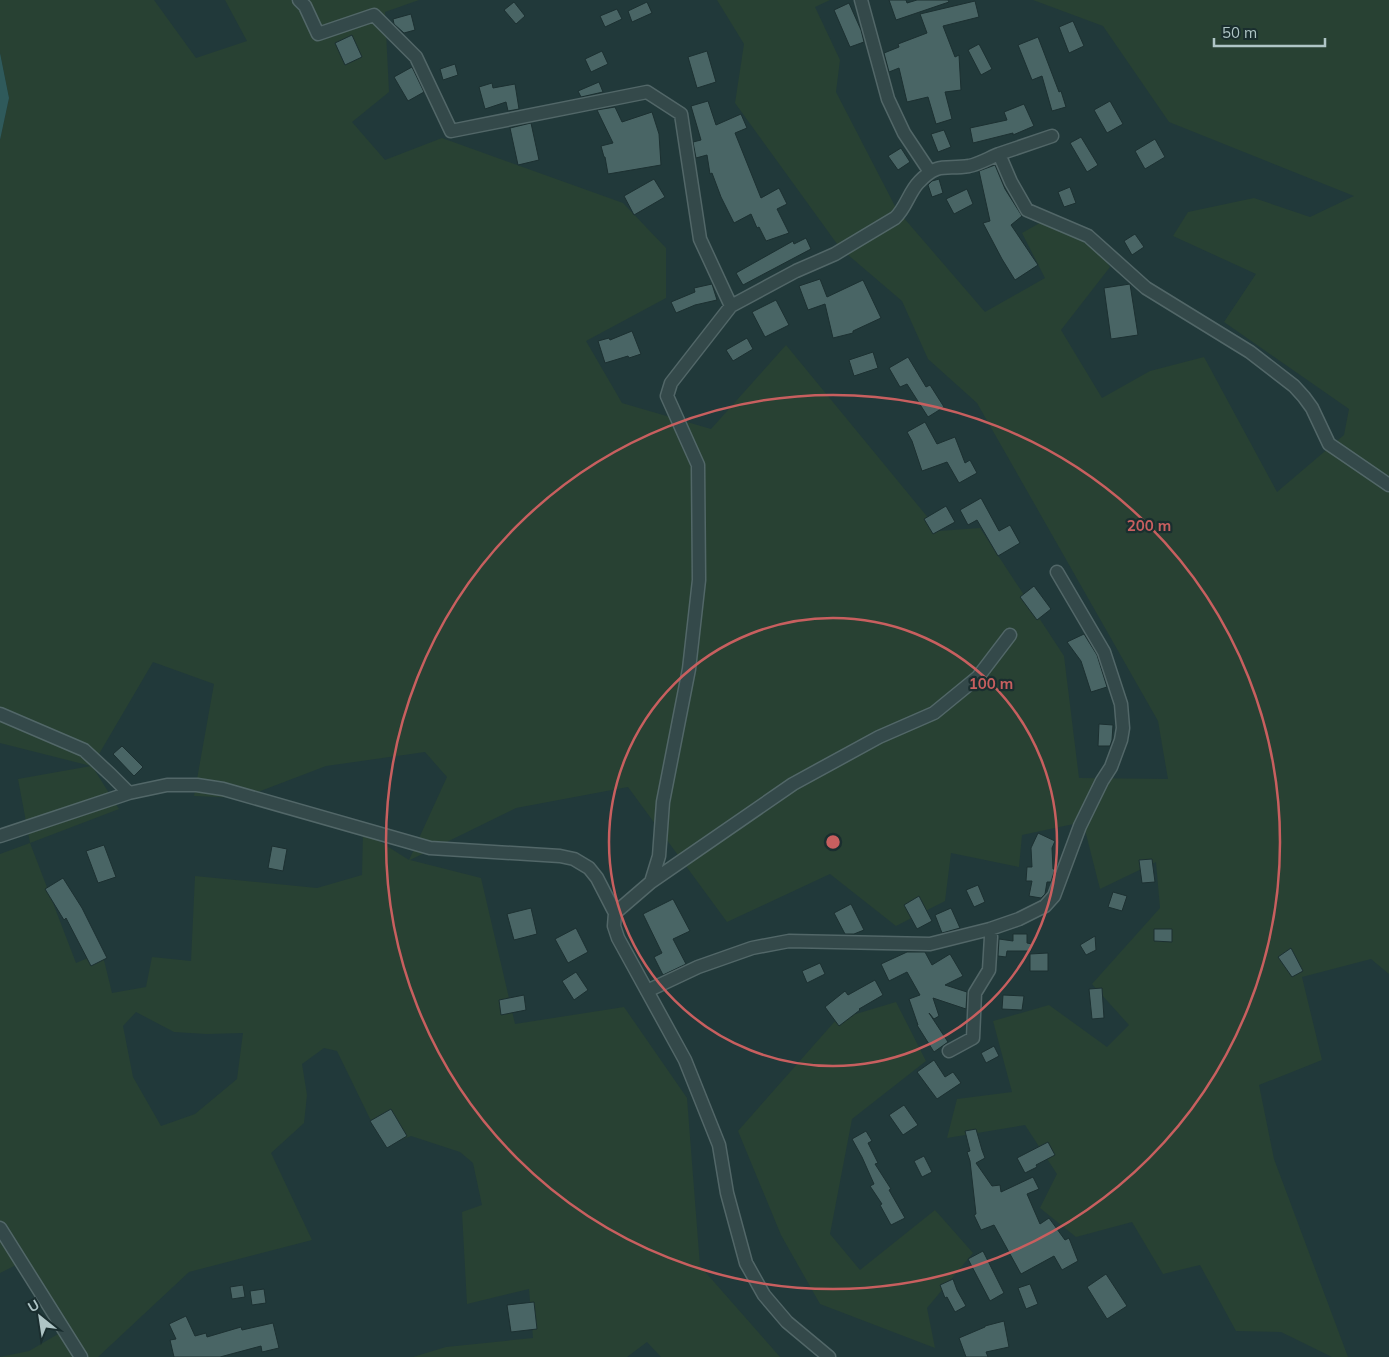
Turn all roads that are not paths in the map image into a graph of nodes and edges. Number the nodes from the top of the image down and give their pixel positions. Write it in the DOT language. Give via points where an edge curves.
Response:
graph roads {
  1 [pos="299,0"];
  2 [pos="861,0"];
  3 [pos="1052,136"];
  4 [pos="999,154"];
  5 [pos="930,172"];
  6 [pos="731,306"];
  7 [pos="1389,485"];
  8 [pos="1057,572"];
  9 [pos="1010,635"];
  10 [pos="0,714"];
  11 [pos="129,793"];
  12 [pos="0,836"];
  13 [pos="651,882"];
  14 [pos="615,913"];
  15 [pos="990,929"];
  16 [pos="646,991"];
  17 [pos="949,1051"];
  18 [pos="0,1228"];
  19 [pos="819,1355"];
  20 [pos="81,1357"];
  1 -- 6 [label="street" via="318,34 374,15 416,57 452,131 647,92 681,114 700,239"];
  2 -- 5 [label="street" via="888,99 904,133"];
  3 -- 4 [label="street"];
  4 -- 5 [label="street" via="970,166 942,167"];
  4 -- 7 [label="street" via="1027,210 1088,236 1146,288 1250,352 1304,397 1329,444"];
  5 -- 6 [label="street" via="917,183 895,218 835,254"];
  6 -- 13 [label="street" via="671,382 667,396 698,464 699,580 689,669 663,802 659,856"];
  8 -- 15 [label="street" via="1104,652 1121,704 1121,740 1111,767 1080,826 1054,896 1045,906"];
  9 -- 13 [label="street" via="978,677 934,712 879,737 793,784"];
  10 -- 11 [label="street" via="84,750"];
  11 -- 12 [label="street"];
  11 -- 14 [label="street" via="167,785 198,785 223,789 430,848 574,859 589,868 597,878"];
  13 -- 14 [label="street"];
  14 -- 16 [label="street" via="614,926 618,938"];
  15 -- 16 [label="street" via="930,944 789,941 752,948 698,967"];
  15 -- 17 [label="street" via="989,970 975,993 973,1038"];
  16 -- 19 [label="street" via="685,1060 720,1145 727,1192 746,1263 764,1295"];
  18 -- 20 [label="street"];
}
